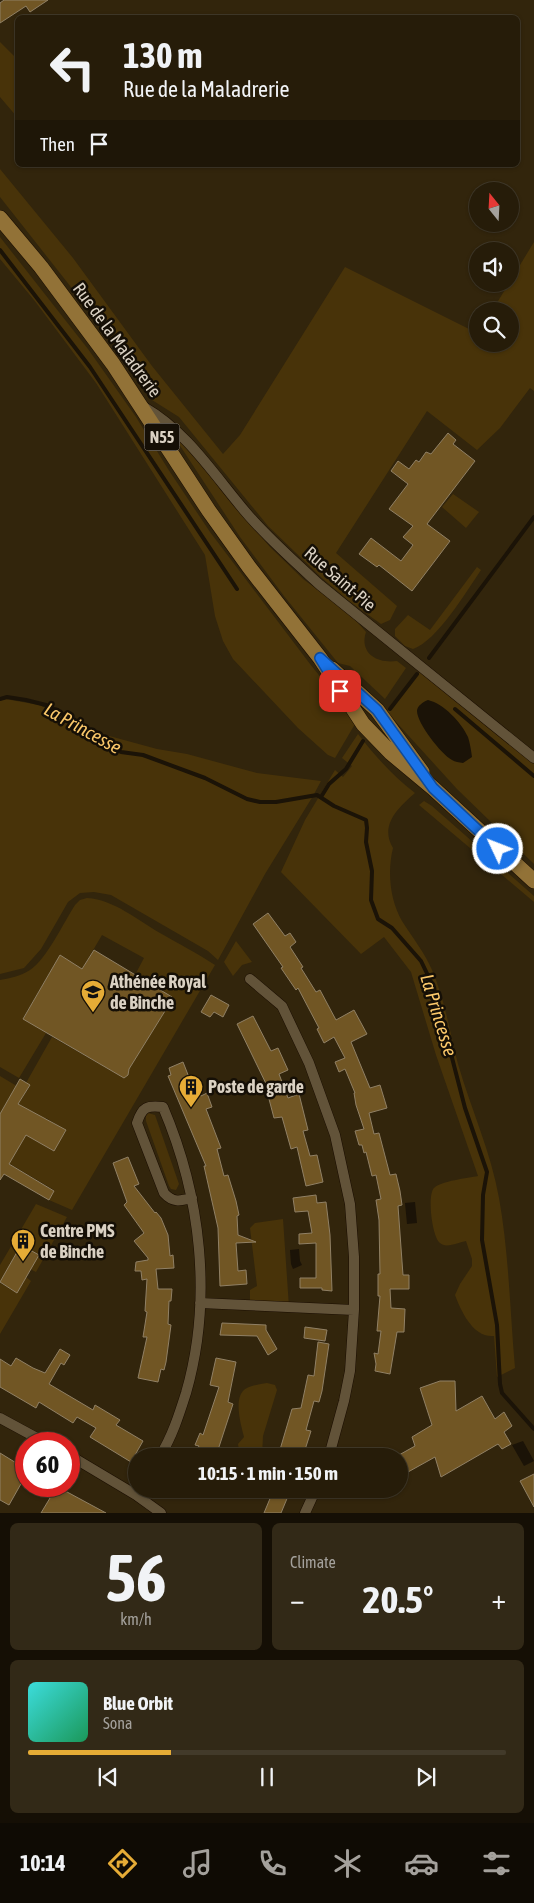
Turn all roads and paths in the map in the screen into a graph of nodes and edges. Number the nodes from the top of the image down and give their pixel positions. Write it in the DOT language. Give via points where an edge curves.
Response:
graph roads {
  1 [pos="0,218"];
  2 [pos="142,406"];
  3 [pos="534,758"];
  4 [pos="534,881"];
  5 [pos="250,979"];
  6 [pos="192,1198"];
  7 [pos="200,1303"];
  8 [pos="354,1310"];
  9 [pos="1,1420"];
  10 [pos="24,1432"];
  11 [pos="164,1448"];
  12 [pos="331,1448"];
  13 [pos="80,1462"];
  14 [pos="128,1487"];
  15 [pos="144,1498"];
  16 [pos="312,1498"];
  17 [pos="160,1513"];
  18 [pos="305,1513"];
  1 -- 2 [label="main road, Rue de la Maladrerie / N55" via="79,317"];
  2 -- 3 [label="street, Rue Saint-Pie" via="179,433 249,516 320,585"];
  2 -- 4 [label="main road, Rue de la Maladrerie / N55" via="209,510 320,658 363,724"];
  5 -- 8 [label="street" via="282,1006 309,1063 335,1135 350,1204"];
  6 -- 6 [label="street" via="179,1148 163,1107 146,1108 137,1123 164,1193 178,1202"];
  6 -- 7 [label="street" via="199,1244"];
  7 -- 8 [label="street"];
  7 -- 11 [label="street" via="191,1376 179,1415"];
  8 -- 12 [label="street" via="350,1371"];
  9 -- 10 [label="street"];
  13 -- 14 [label="street"];
  15 -- 17 [label="street"];
  16 -- 18 [label="street"];
}
